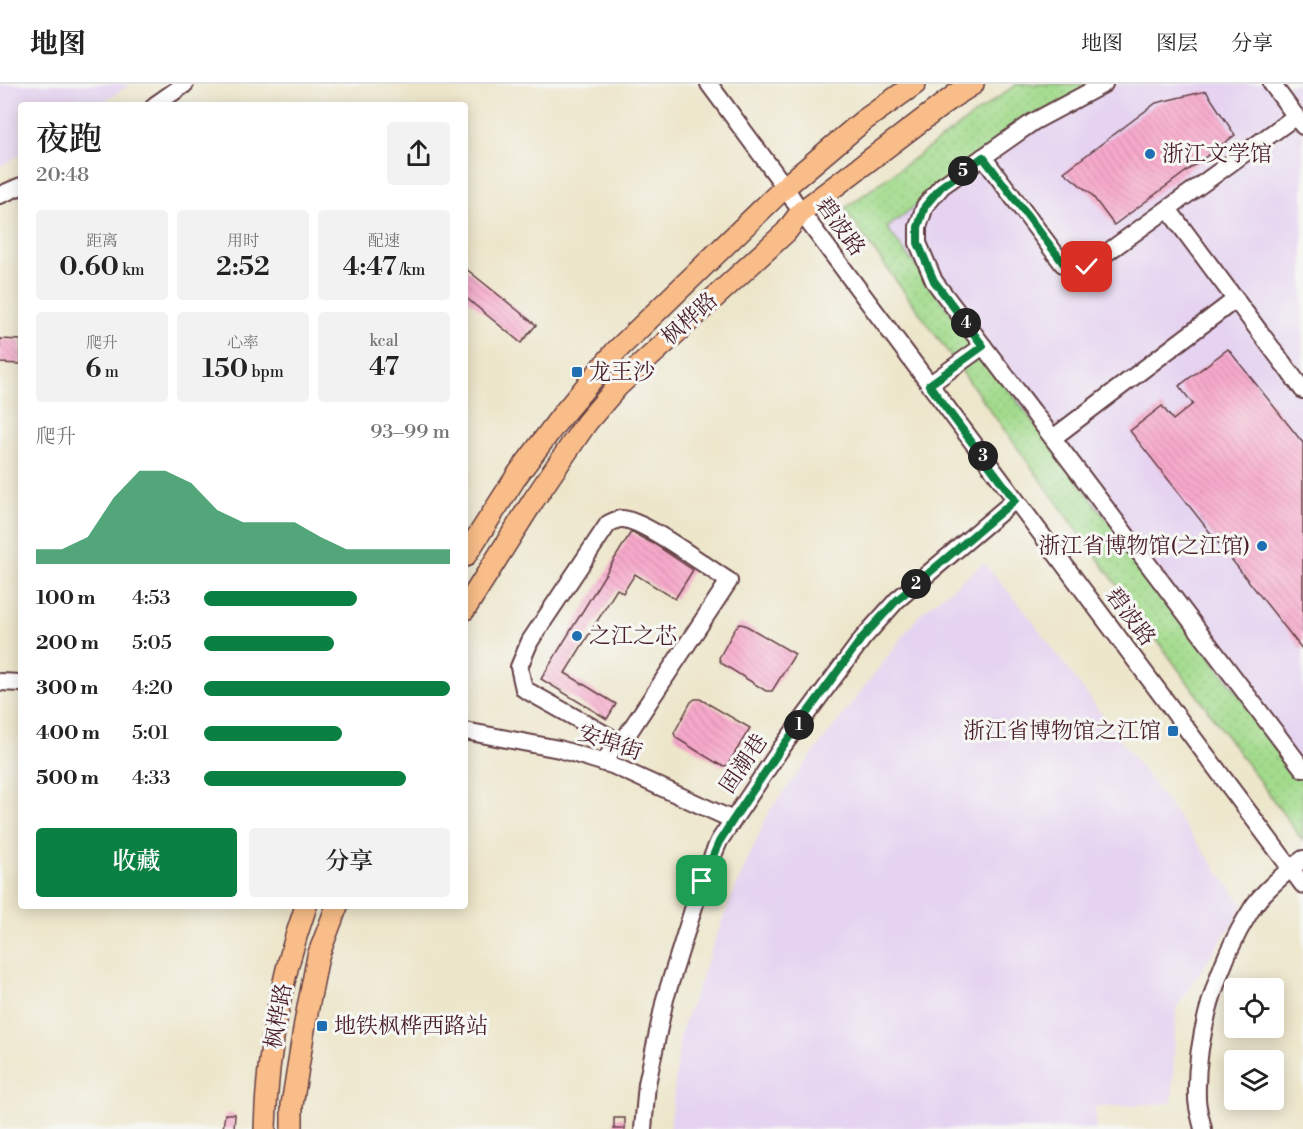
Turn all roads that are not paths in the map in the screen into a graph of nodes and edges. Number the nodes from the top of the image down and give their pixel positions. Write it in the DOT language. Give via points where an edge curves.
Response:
graph roads {
  1 [pos="185,84"];
  2 [pos="709,84"];
  3 [pos="915,84"];
  4 [pos="973,84"];
  5 [pos="1104,84"];
  6 [pos="1272,84"];
  7 [pos="159,102"];
  8 [pos="1299,121"];
  9 [pos="983,157"];
  10 [pos="18,187"];
  11 [pos="785,187"];
  12 [pos="0,195"];
  13 [pos="1168,209"];
  14 [pos="801,212"];
  15 [pos="1236,299"];
  16 [pos="983,346"];
  17 [pos="929,385"];
  18 [pos="1303,390"];
  19 [pos="1053,438"];
  20 [pos="1015,500"];
  21 [pos="468,552"];
  22 [pos="468,604"];
  23 [pos="0,682"];
  24 [pos="18,683"];
  25 [pos="468,732"];
  26 [pos="617,741"];
  27 [pos="604,763"];
  28 [pos="1303,769"];
  29 [pos="733,820"];
  30 [pos="1297,863"];
  31 [pos="1303,885"];
  32 [pos="305,909"];
  33 [pos="336,909"];
  34 [pos="265,1129"];
  35 [pos="292,1129"];
  36 [pos="643,1129"];
  37 [pos="1203,1129"];
  1 -- 7 [label="street"];
  2 -- 11 [label="street, 碧波路"];
  3 -- 11 [label="main road, 枫桦路"];
  4 -- 14 [label="main road, 枫桦路"];
  5 -- 9 [label="street" via="1033,122"];
  6 -- 8 [label="street"];
  8 -- 13 [label="street"];
  9 -- 13 [label="street" via="1058,257 1075,268 1087,267"];
  9 -- 16 [label="street" via="942,186 925,206 918,243 934,281"];
  10 -- 12 [label="street"];
  11 -- 14 [label="street, 碧波路"];
  11 -- 21 [label="main road, 枫桦路" via="616,351 563,414"];
  13 -- 15 [label="street"];
  14 -- 17 [label="street, 碧波路"];
  14 -- 22 [label="main road, 枫桦路" via="786,232 618,386 587,422"];
  15 -- 18 [label="street"];
  15 -- 19 [label="street"];
  16 -- 17 [label="street"];
  16 -- 19 [label="street"];
  17 -- 20 [label="street, 碧波路"];
  19 -- 28 [label="street"];
  20 -- 29 [label="street, 固潮巷" via="897,600 862,638"];
  20 -- 30 [label="street, 碧波路"];
  23 -- 24 [label="street"];
  25 -- 27 [label="street, 安埠街" via="559,749"];
  26 -- 26 [label="street" via="622,741 729,581 633,521 620,519 608,524 530,641 519,667 524,689"];
  26 -- 27 [label="street"];
  27 -- 29 [label="street, 安埠街"];
  29 -- 36 [label="street, 固潮巷" via="702,881 665,999 647,1084"];
  30 -- 31 [label="street, 碧波路"];
  30 -- 37 [label="street" via="1252,908 1218,975 1202,1037 1197,1099"];
  32 -- 34 [label="main road, 枫桦路" via="276,1018"];
  33 -- 35 [label="main road, 枫桦路" via="318,956 292,1105"];
}
